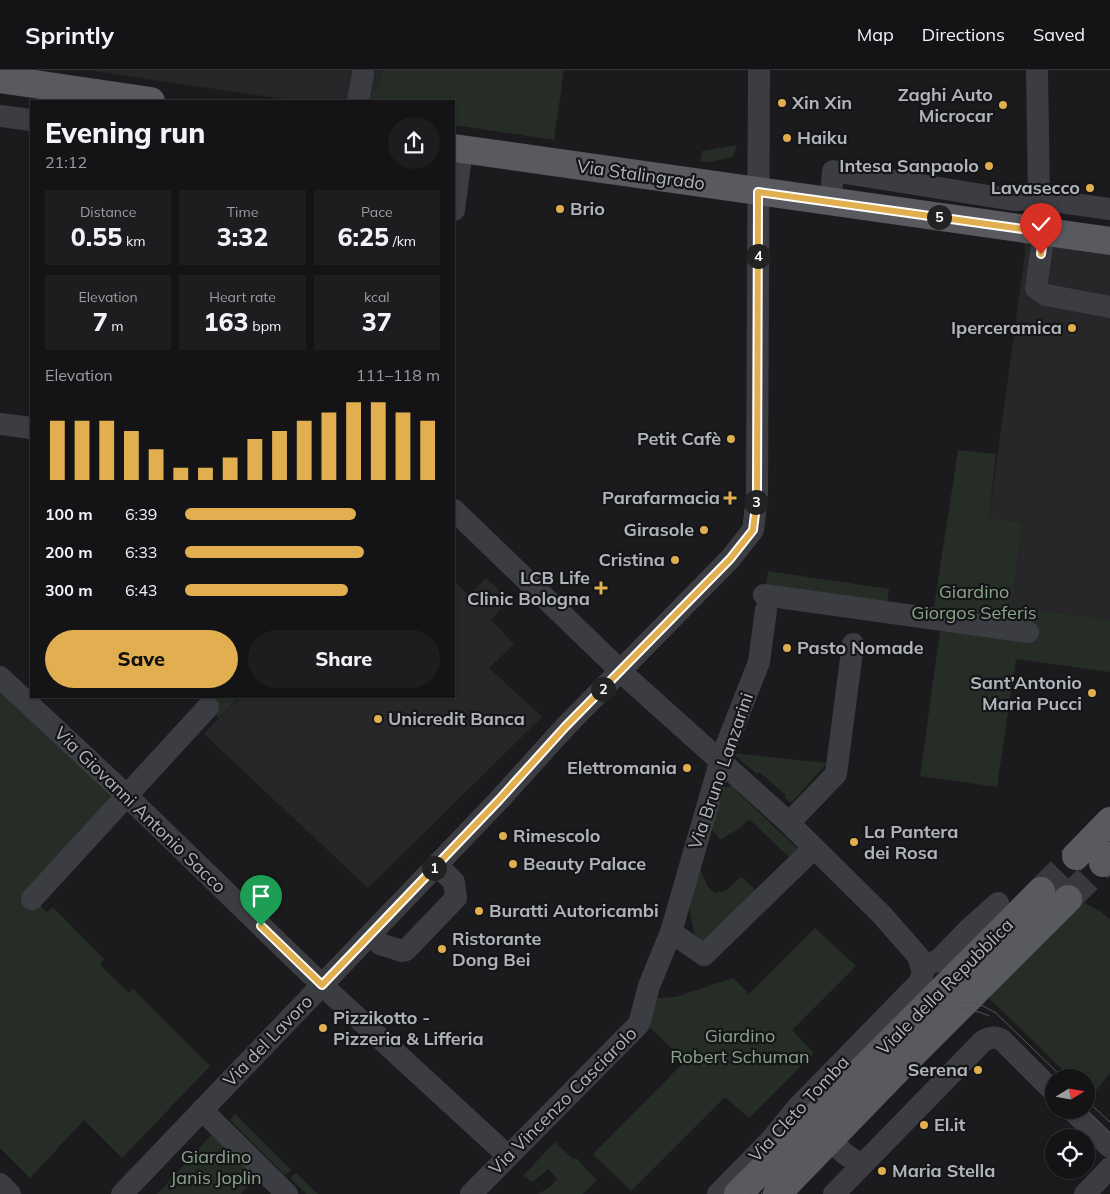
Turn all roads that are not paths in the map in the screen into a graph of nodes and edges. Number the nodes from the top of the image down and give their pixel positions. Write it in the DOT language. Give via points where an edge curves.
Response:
graph roads {
  1 [pos="759,70"];
  2 [pos="1037,70"];
  3 [pos="363,74"];
  4 [pos="0,79"];
  5 [pos="144,100"];
  6 [pos="358,100"];
  7 [pos="0,116"];
  8 [pos="30,120"];
  9 [pos="458,148"];
  10 [pos="758,192"];
  11 [pos="455,194"];
  12 [pos="1040,199"];
  13 [pos="828,202"];
  14 [pos="1110,209"];
  15 [pos="1044,232"];
  16 [pos="1110,241"];
  17 [pos="1110,307"];
  18 [pos="0,424"];
  19 [pos="30,428"];
  20 [pos="455,511"];
  21 [pos="1028,632"];
  22 [pos="853,644"];
  23 [pos="621,670"];
  24 [pos="0,678"];
  25 [pos="208,707"];
  26 [pos="721,760"];
  27 [pos="126,795"];
  28 [pos="1110,821"];
  29 [pos="789,823"];
  30 [pos="814,848"];
  31 [pos="1076,856"];
  32 [pos="437,865"];
  33 [pos="32,899"];
  34 [pos="1068,899"];
  35 [pos="998,904"];
  36 [pos="671,932"];
  37 [pos="371,934"];
  38 [pos="1022,944"];
  39 [pos="922,965"];
  40 [pos="322,985"];
  41 [pos="1045,1083"];
  42 [pos="202,1110"];
  43 [pos="803,1114"];
  44 [pos="1081,1119"];
  45 [pos="829,1140"];
  46 [pos="1110,1147"];
  47 [pos="508,1156"];
  48 [pos="861,1165"];
  49 [pos="1110,1168"];
  50 [pos="0,1184"];
  51 [pos="10,1194"];
  52 [pos="122,1194"];
  53 [pos="287,1194"];
  54 [pos="470,1194"];
  55 [pos="718,1194"];
  56 [pos="738,1194"];
  57 [pos="777,1194"];
  58 [pos="834,1194"];
  59 [pos="1085,1194"];
  1 -- 10 [label="street, Via del Lavoro"];
  2 -- 12 [label="street"];
  3 -- 6 [label="street"];
  4 -- 5 [label="main road"];
  7 -- 8 [label="street"];
  9 -- 10 [label="main road, Via Stalingrado"];
  9 -- 11 [label="street"];
  10 -- 13 [label="main road, Via Stalingrado"];
  10 -- 23 [label="street, Via del Lavoro" via="757,490 753,530 730,559"];
  12 -- 13 [label="street" via="1014,200 834,171"];
  12 -- 14 [label="street"];
  13 -- 15 [label="main road, Via Stalingrado"];
  15 -- 16 [label="main road, Via Stalingrado"];
  15 -- 17 [label="street" via="1036,288 1046,294"];
  18 -- 19 [label="street"];
  20 -- 23 [label="street"];
  21 -- 26 [label="street, Via Bruno Lanzarini" via="765,602 759,662"];
  22 -- 29 [label="street" via="836,774"];
  23 -- 26 [label="street"];
  23 -- 32 [label="street, Via del Lavoro"];
  24 -- 27 [label="street, Via Giovanni Antonio Sacco"];
  25 -- 27 [label="street"];
  26 -- 29 [label="street"];
  26 -- 36 [label="street, Via Bruno Lanzarini"];
  27 -- 33 [label="street"];
  27 -- 40 [label="street, Via Giovanni Antonio Sacco"];
  28 -- 31 [label="main road"];
  29 -- 30 [label="street"];
  30 -- 36 [label="street" via="704,955"];
  30 -- 39 [label="street" via="882,915"];
  32 -- 37 [label="street, Via del Lavoro"];
  32 -- 37 [label="street" via="454,882 456,898 442,914 406,950 380,944"];
  34 -- 38 [label="main road, Viale della Repubblica"];
  35 -- 39 [label="street" via="938,962"];
  36 -- 47 [label="street, Via Vincenzo Casciarolo" via="648,986 639,1024"];
  37 -- 40 [label="street, Via del Lavoro"];
  38 -- 43 [label="main road, Viale della Repubblica" via="1041,891"];
  38 -- 45 [label="main road, Viale della Repubblica"];
  39 -- 43 [label="street, Via Cleto Tomba" via="919,983"];
  40 -- 42 [label="street, Via del Lavoro"];
  40 -- 47 [label="street, Via Giovanni Antonio Sacco"];
  41 -- 48 [label="street" via="1002,1040 992,1038 982,1042"];
  42 -- 52 [label="street, Via del Lavoro"];
  42 -- 53 [label="street"];
  43 -- 45 [label="street"];
  43 -- 55 [label="street, Via Cleto Tomba" via="771,1140"];
  43 -- 56 [label="main road, Viale della Repubblica"];
  44 -- 46 [label="street"];
  45 -- 48 [label="street"];
  45 -- 57 [label="main road, Viale della Repubblica"];
  47 -- 54 [label="street, Via Vincenzo Casciarolo"];
  48 -- 58 [label="street"];
  49 -- 59 [label="street"];
  50 -- 51 [label="street"];
}
